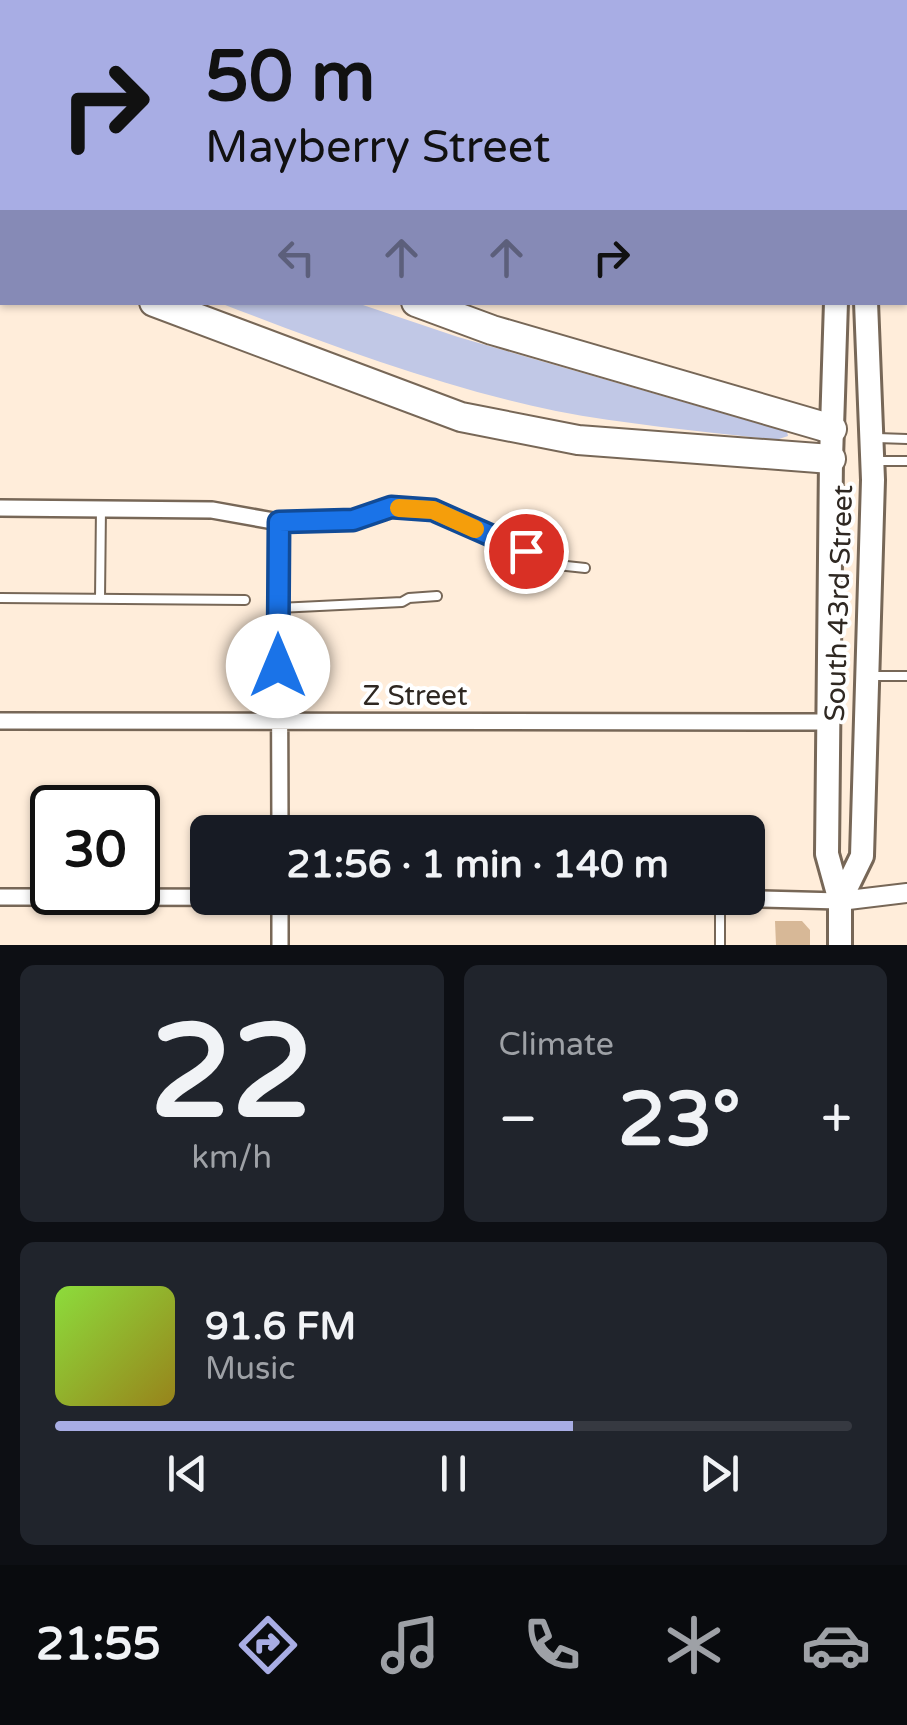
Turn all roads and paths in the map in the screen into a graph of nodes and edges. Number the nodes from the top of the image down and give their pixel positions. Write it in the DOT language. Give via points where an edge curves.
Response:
graph roads {
  1 [pos="162,305"];
  2 [pos="424,305"];
  3 [pos="836,305"];
  4 [pos="866,305"];
  5 [pos="832,430"];
  6 [pos="907,440"];
  7 [pos="872,449"];
  8 [pos="831,459"];
  9 [pos="907,462"];
  10 [pos="101,507"];
  11 [pos="391,507"];
  12 [pos="0,508"];
  13 [pos="279,522"];
  14 [pos="585,568"];
  15 [pos="437,596"];
  16 [pos="0,598"];
  17 [pos="100,599"];
  18 [pos="245,600"];
  19 [pos="278,608"];
  20 [pos="867,676"];
  21 [pos="907,676"];
  22 [pos="0,721"];
  23 [pos="278,721"];
  24 [pos="830,722"];
  25 [pos="280,815"];
  26 [pos="907,894"];
  27 [pos="0,897"];
  28 [pos="190,898"];
  29 [pos="765,899"];
  30 [pos="840,901"];
  31 [pos="280,915"];
  32 [pos="720,915"];
  33 [pos="280,945"];
  34 [pos="720,945"];
  35 [pos="840,945"];
  1 -- 8 [label="highway" via="462,417 578,440"];
  2 -- 5 [label="highway"];
  3 -- 5 [label="main road, South 43rd Street"];
  4 -- 7 [label="main road, South 43rd Street"];
  5 -- 7 [label="main road"];
  5 -- 8 [label="main road, South 43rd Street"];
  6 -- 7 [label="lane"];
  7 -- 8 [label="main road"];
  7 -- 9 [label="lane"];
  7 -- 20 [label="main road, South 43rd Street"];
  8 -- 24 [label="main road, South 43rd Street"];
  10 -- 12 [label="street"];
  10 -- 13 [label="street" via="212,510"];
  10 -- 17 [label="lane"];
  11 -- 13 [label="street" via="353,520"];
  11 -- 14 [label="lane" via="433,510 557,565"];
  13 -- 19 [label="street"];
  15 -- 19 [label="lane"];
  16 -- 17 [label="lane"];
  17 -- 18 [label="lane"];
  19 -- 23 [label="street"];
  20 -- 21 [label="lane"];
  20 -- 30 [label="main road, South 43rd Street" via="862,856"];
  22 -- 23 [label="street, Z Street"];
  23 -- 24 [label="street, Z Street"];
  23 -- 25 [label="street"];
  24 -- 30 [label="main road, South 43rd Street" via="828,854"];
  26 -- 30 [label="street"];
  27 -- 28 [label="street"];
  29 -- 30 [label="street"];
  30 -- 35 [label="main road, South 43rd Street"];
  31 -- 33 [label="street"];
  32 -- 34 [label="lane"];
}
